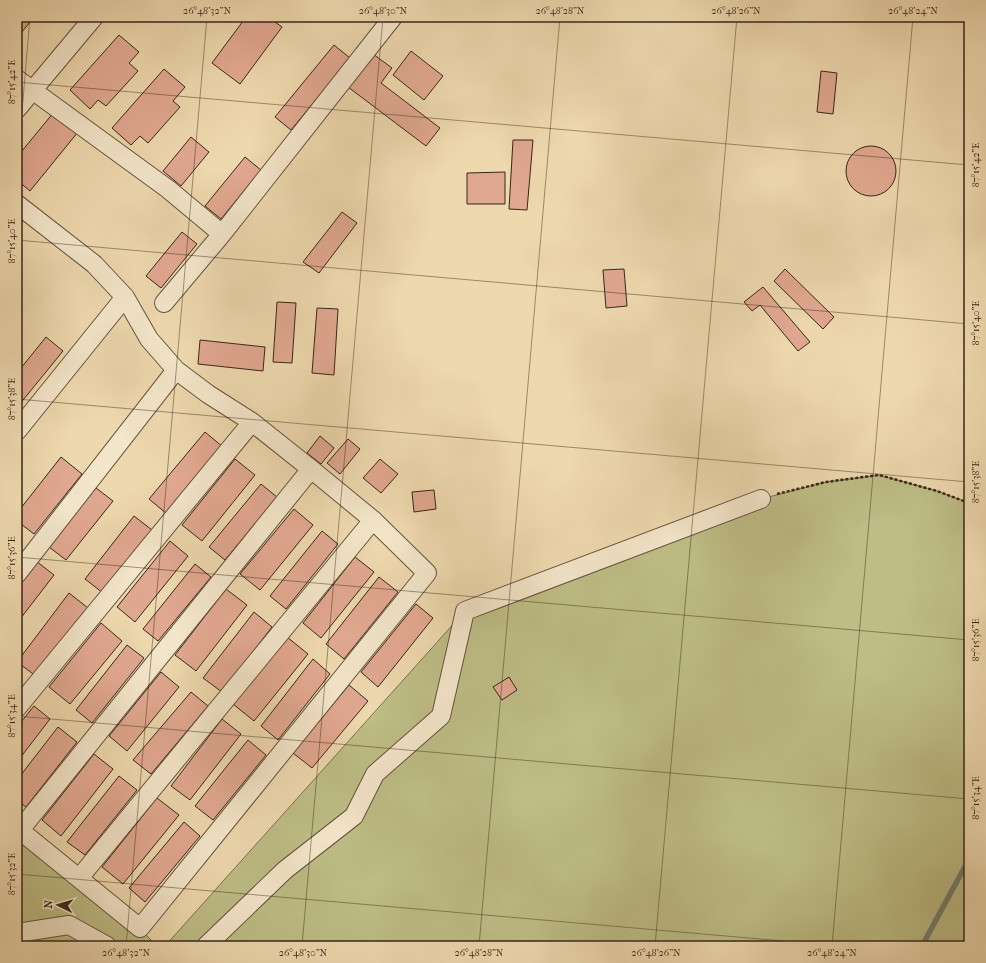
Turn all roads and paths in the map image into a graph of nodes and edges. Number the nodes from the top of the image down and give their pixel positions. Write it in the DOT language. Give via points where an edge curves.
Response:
graph roads {
  1 [pos="94,17"];
  2 [pos="393,17"];
  3 [pos="17,79"];
  4 [pos="33,91"];
  5 [pos="17,109"];
  6 [pos="17,204"];
  7 [pos="222,234"];
  8 [pos="125,297"];
  9 [pos="164,303"];
  10 [pos="176,370"];
  11 [pos="252,422"];
  12 [pos="17,431"];
  13 [pos="311,469"];
  14 [pos="761,498"];
  15 [pos="969,503"];
  16 [pos="373,520"];
  17 [pos="17,574"];
  18 [pos="17,708"];
  19 [pos="19,829"];
  20 [pos="80,877"];
  21 [pos="17,934"];
  22 [pos="107,946"];
  23 [pos="206,946"];
  1 -- 4 [label="street"];
  2 -- 7 [label="street"];
  3 -- 4 [label="street"];
  4 -- 5 [label="street"];
  4 -- 7 [label="street" via="168,189"];
  6 -- 8 [label="street" via="94,264"];
  7 -- 9 [label="street"];
  8 -- 10 [label="street" via="148,339"];
  8 -- 12 [label="street"];
  10 -- 11 [label="street"];
  10 -- 17 [label="street"];
  11 -- 13 [label="street"];
  11 -- 18 [label="street"];
  13 -- 16 [label="street"];
  13 -- 19 [label="street"];
  14 -- 15 [label="path" via="826,482 879,475"];
  14 -- 23 [label="street" via="465,611 441,716 375,774 354,816 285,870"];
  16 -- 20 [label="street"];
  16 -- 20 [label="street" via="428,572 140,928"];
  19 -- 20 [label="street"];
  21 -- 22 [label="street" via="69,925"];
}
